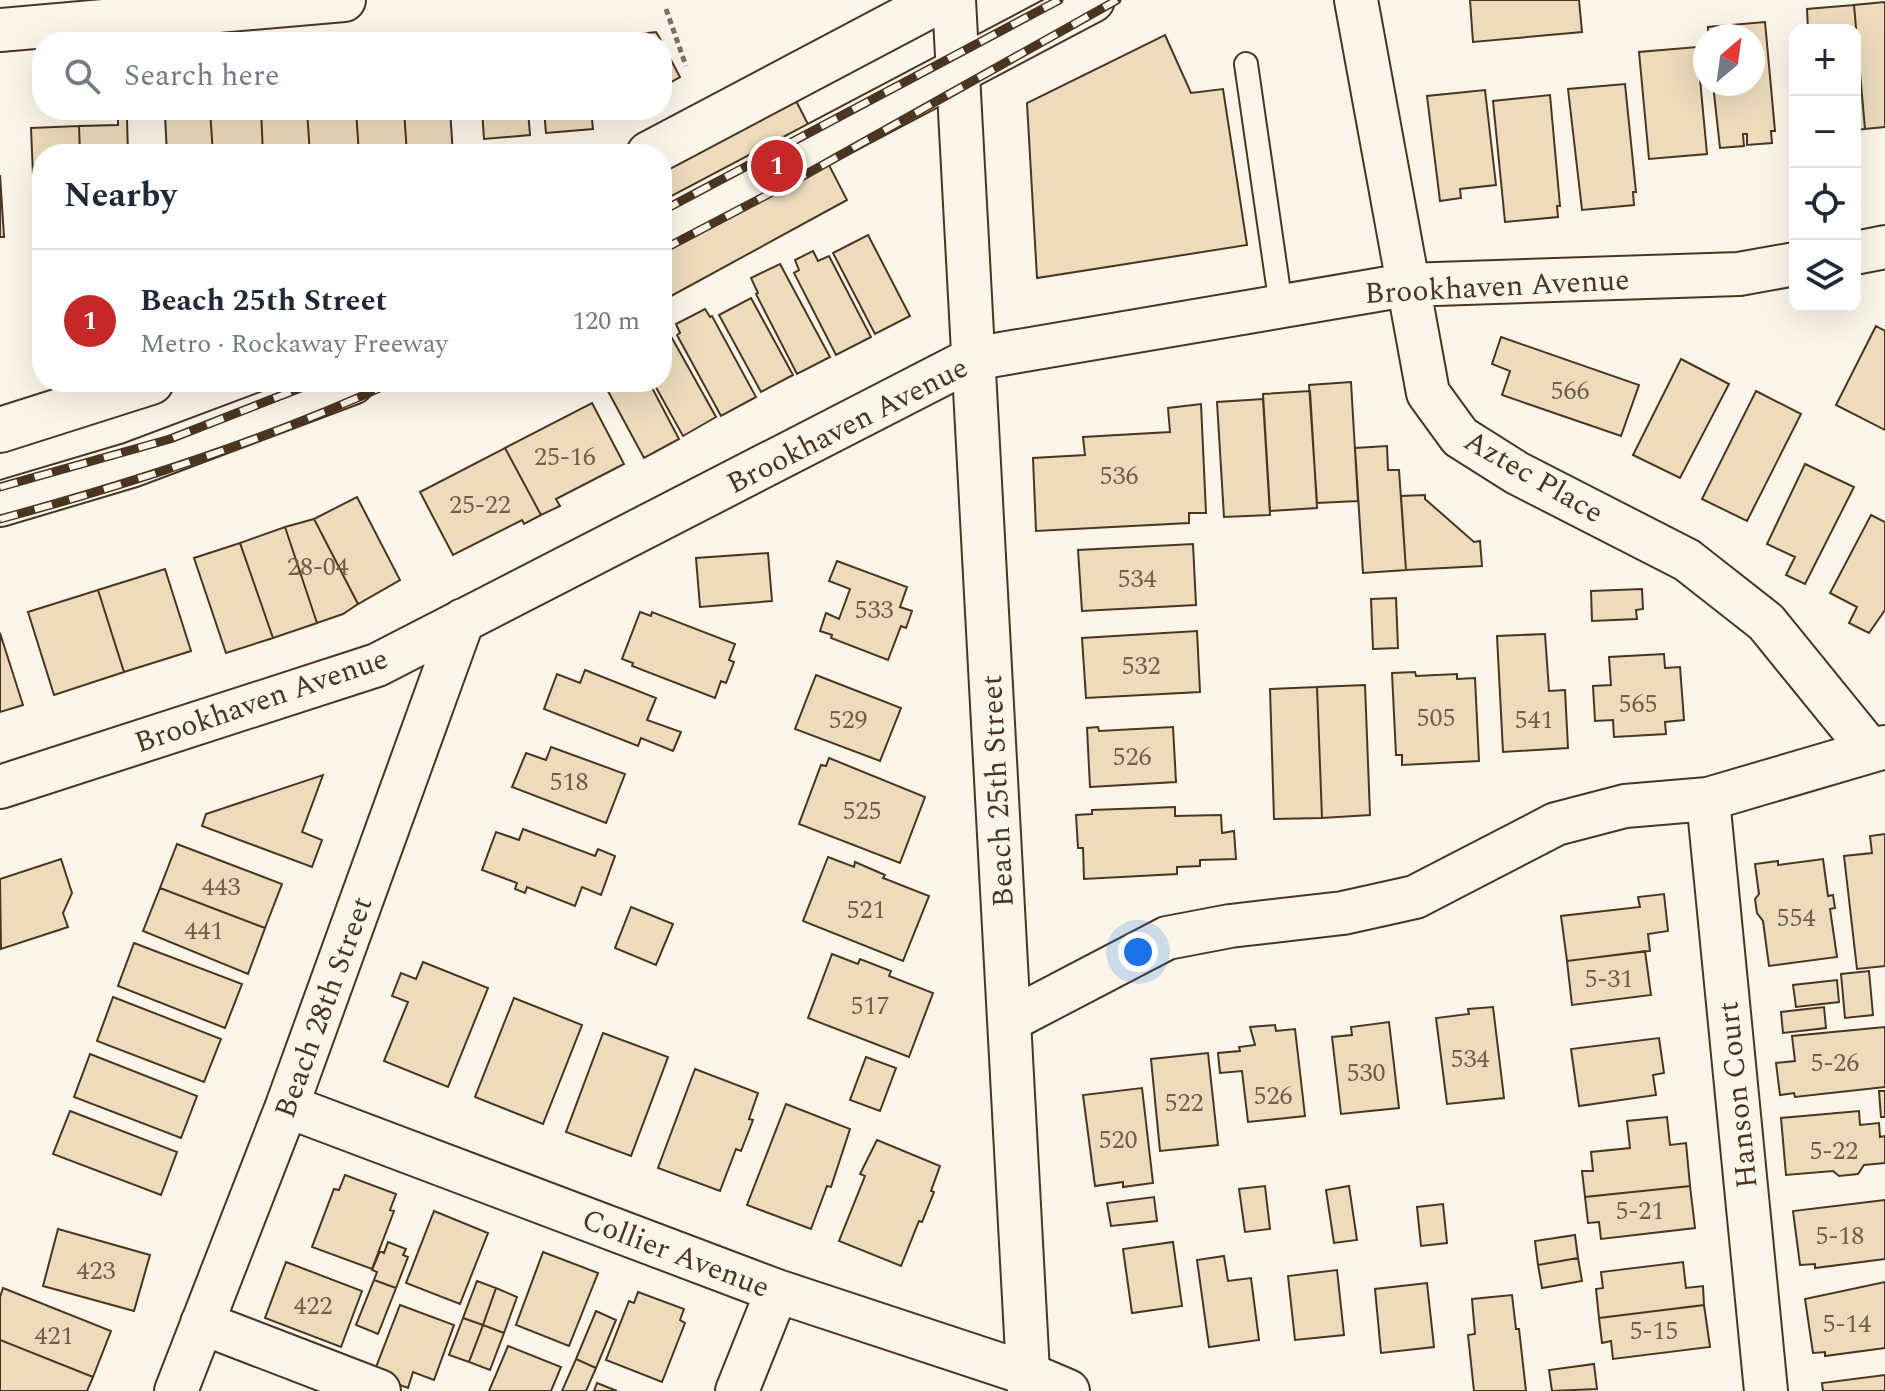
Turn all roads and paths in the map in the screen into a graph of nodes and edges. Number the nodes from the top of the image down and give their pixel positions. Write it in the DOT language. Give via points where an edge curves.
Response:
graph roads {
  1 [pos="344,0"];
  2 [pos="940,0"];
  3 [pos="954,0"];
  4 [pos="1092,0"];
  5 [pos="1356,0"];
  6 [pos="666,9"];
  7 [pos="0,30"];
  8 [pos="1246,64"];
  9 [pos="686,66"];
  10 [pos="958,72"];
  11 [pos="668,144"];
  12 [pos="672,222"];
  13 [pos="1885,247"];
  14 [pos="1861,252"];
  15 [pos="1789,265"];
  16 [pos="1406,285"];
  17 [pos="1281,306"];
  18 [pos="972,359"];
  19 [pos="120,392"];
  20 [pos="325,392"];
  21 [pos="0,430"];
  22 [pos="0,504"];
  23 [pos="463,620"];
  24 [pos="1877,749"];
  25 [pos="0,787"];
  26 [pos="1708,799"];
  27 [pos="1010,1020"];
  28 [pos="287,1106"];
  29 [pos="777,1291"];
  30 [pos="202,1323"];
  31 [pos="1029,1382"];
  32 [pos="176,1391"];
  33 [pos="379,1391"];
  34 [pos="737,1391"];
  35 [pos="1068,1391"];
  36 [pos="1766,1391"];
  1 -- 7 [label="street"];
  2 -- 11 [label="street"];
  3 -- 10 [label="street, Beach 25th Street"];
  4 -- 10 [label="street"];
  5 -- 16 [label="street, Aztec Place"];
  6 -- 9 [label="path"];
  8 -- 17 [label="lane"];
  10 -- 12 [label="street"];
  10 -- 18 [label="street, Beach 25th Street"];
  13 -- 14 [label="street"];
  15 -- 16 [label="street, Brookhaven Avenue" via="1739,274"];
  16 -- 17 [label="street, Brookhaven Avenue"];
  16 -- 24 [label="street, Aztec Place" via="1428,393 1460,437 1517,473 1687,560 1766,622"];
  17 -- 18 [label="street, Brookhaven Avenue"];
  18 -- 23 [label="street, Brookhaven Avenue"];
  18 -- 27 [label="street, Beach 25th Street"];
  19 -- 21 [label="street"];
  20 -- 22 [label="street" via="131,465"];
  23 -- 25 [label="street, Brookhaven Avenue" via="377,665"];
  23 -- 28 [label="street, Beach 28th Street"];
  24 -- 26 [label="street"];
  26 -- 27 [label="street" via="1625,806 1556,824 1415,897 1343,913 1167,938"];
  26 -- 36 [label="street, Hanson Court"];
  27 -- 31 [label="street, Beach 25th Street"];
  28 -- 29 [label="street, Collier Avenue"];
  28 -- 30 [label="street, Beach 28th Street"];
  29 -- 31 [label="street, Collier Avenue"];
  29 -- 34 [label="street"];
  30 -- 32 [label="street, Beach 28th Street"];
  30 -- 33 [label="street"];
  31 -- 35 [label="street, Collier Avenue"];
}
